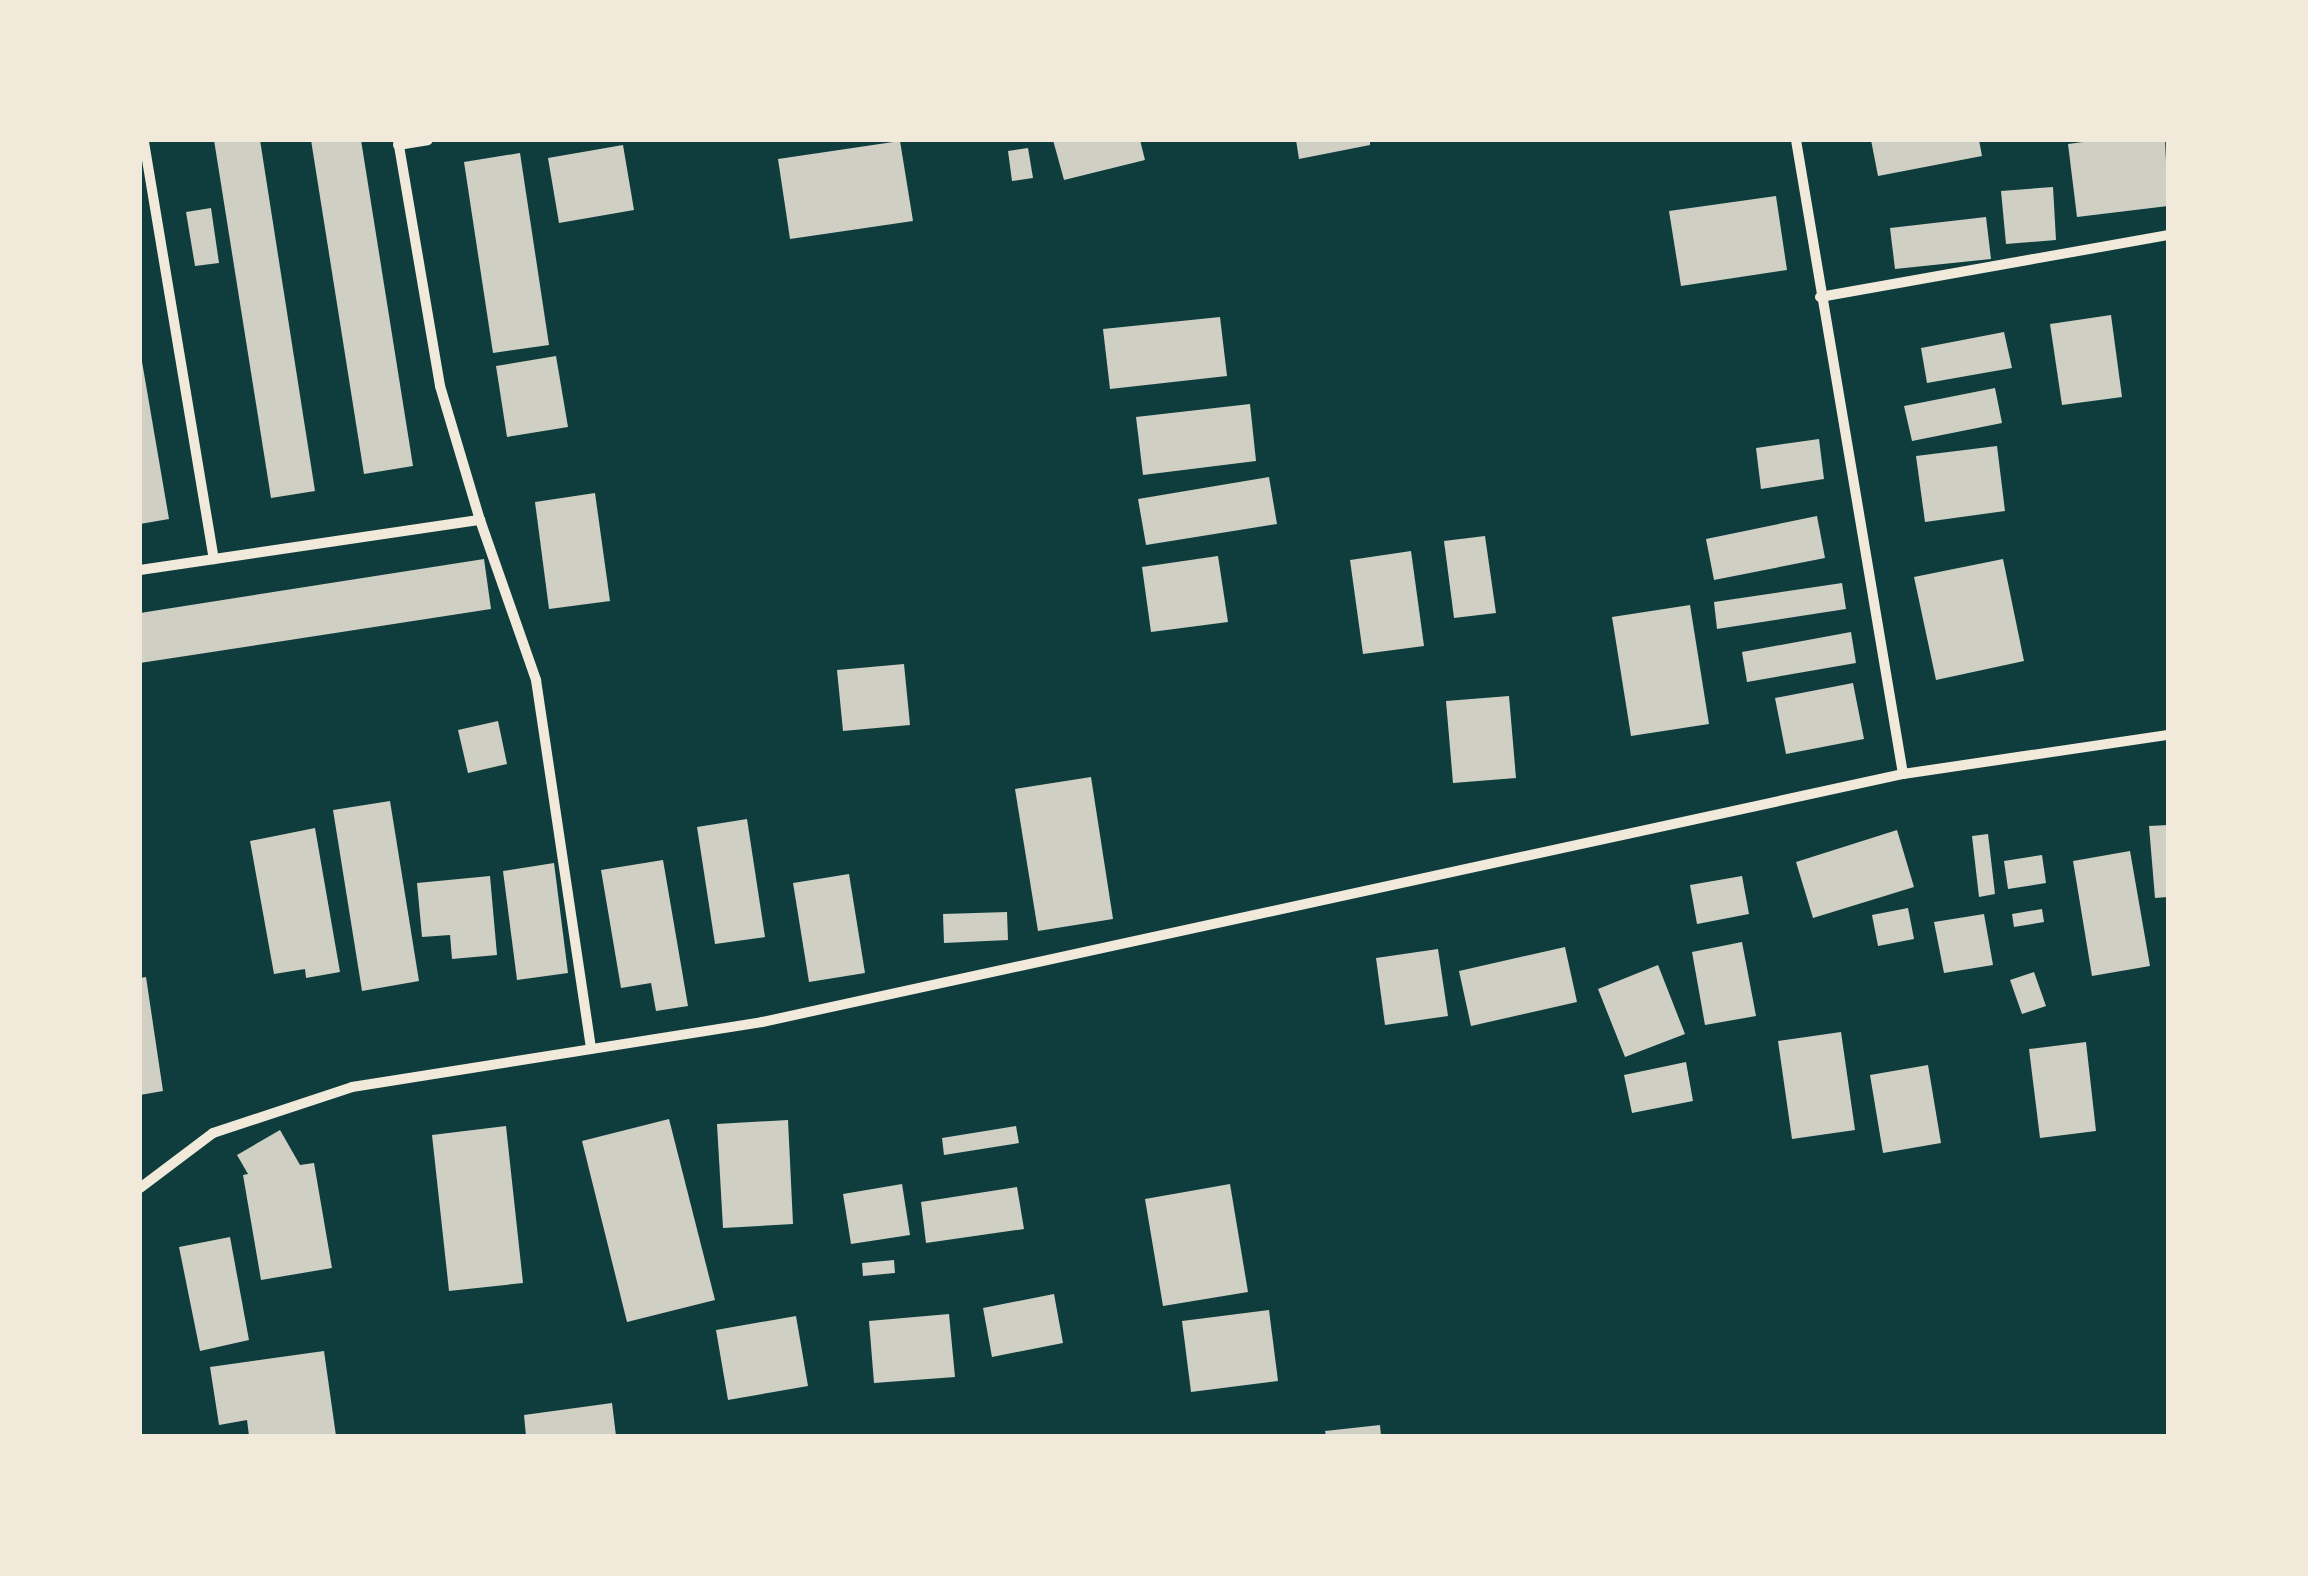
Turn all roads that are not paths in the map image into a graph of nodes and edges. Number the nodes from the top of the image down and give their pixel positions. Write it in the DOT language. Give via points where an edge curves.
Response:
graph roads {
  1 [pos="428,140"];
  2 [pos="1796,140"];
  3 [pos="144,142"];
  4 [pos="398,143"];
  5 [pos="2168,235"];
  6 [pos="1820,297"];
  7 [pos="480,520"];
  8 [pos="214,559"];
  9 [pos="140,570"];
  10 [pos="2168,734"];
  11 [pos="1903,774"];
  12 [pos="591,1049"];
  13 [pos="140,1188"];
  1 -- 4 [label="street"];
  2 -- 6 [label="street"];
  3 -- 8 [label="street"];
  4 -- 7 [label="street" via="440,386"];
  5 -- 6 [label="street"];
  6 -- 11 [label="street"];
  7 -- 8 [label="street"];
  7 -- 12 [label="street" via="536,680"];
  8 -- 9 [label="street"];
  10 -- 11 [label="street"];
  11 -- 12 [label="street" via="762,1022"];
  12 -- 13 [label="street" via="352,1087 213,1133"];
}
